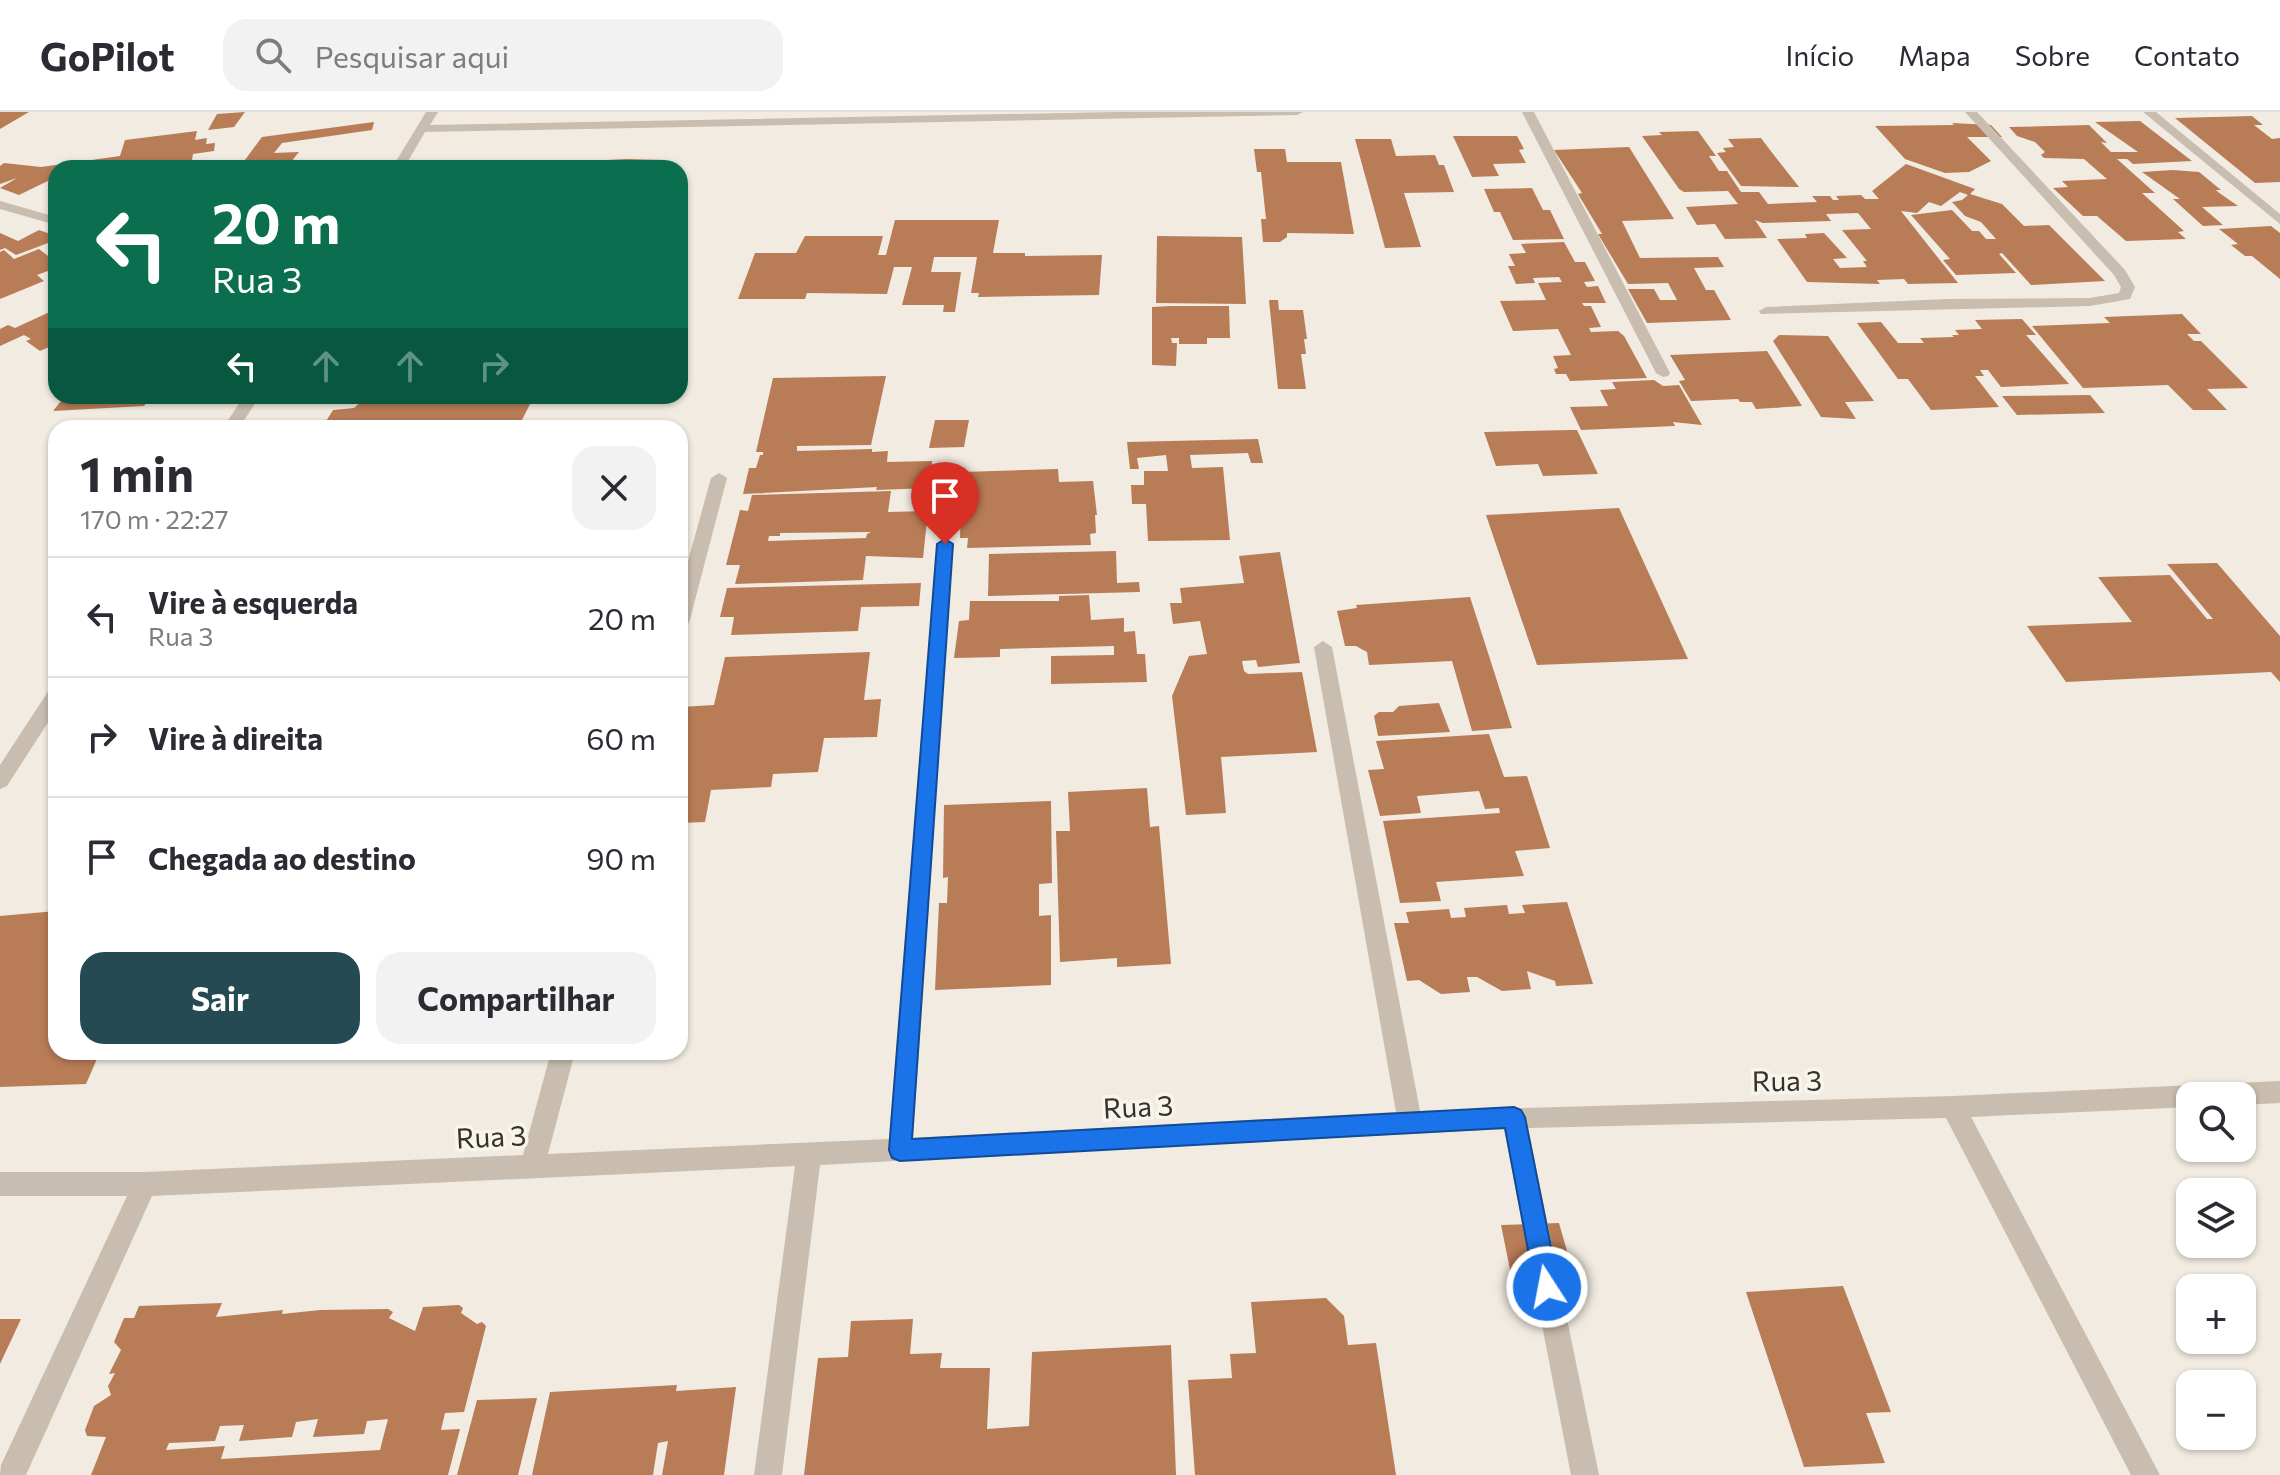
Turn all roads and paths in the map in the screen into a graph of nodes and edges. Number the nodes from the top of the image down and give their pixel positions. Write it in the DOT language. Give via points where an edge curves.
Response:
graph roads {
  1 [pos="432,112"];
  2 [pos="1297,112"];
  3 [pos="1528,112"];
  4 [pos="1971,112"];
  5 [pos="2149,112"];
  6 [pos="422,129"];
  7 [pos="403,160"];
  8 [pos="0,205"];
  9 [pos="48,219"];
  10 [pos="2280,220"];
  11 [pos="1766,311"];
  12 [pos="1663,373"];
  13 [pos="719,478"];
  14 [pos="945,544"];
  15 [pos="688,593"];
  16 [pos="1323,647"];
  17 [pos="48,707"];
  18 [pos="0,781"];
  19 [pos="561,1060"];
  20 [pos="2280,1092"];
  21 [pos="1953,1107"];
  22 [pos="1514,1117"];
  23 [pos="1410,1123"];
  24 [pos="900,1150"];
  25 [pos="809,1155"];
  26 [pos="533,1164"];
  27 [pos="0,1184"];
  28 [pos="145,1184"];
  29 [pos="11,1475"];
  30 [pos="768,1475"];
  31 [pos="1585,1475"];
  32 [pos="2146,1475"];
  1 -- 6 [label="street"];
  2 -- 6 [label="street"];
  3 -- 12 [label="street"];
  4 -- 11 [label="street" via="2120,273 2128,287 2125,296 2078,302"];
  5 -- 10 [label="street"];
  6 -- 7 [label="street"];
  8 -- 9 [label="street"];
  13 -- 15 [label="street"];
  14 -- 24 [label="street"];
  16 -- 23 [label="street"];
  17 -- 18 [label="street"];
  19 -- 26 [label="street"];
  20 -- 21 [label="street, Rua 3"];
  21 -- 22 [label="street, Rua 3"];
  21 -- 32 [label="street"];
  22 -- 23 [label="street, Rua 3"];
  22 -- 31 [label="street"];
  23 -- 24 [label="street, Rua 3"];
  24 -- 25 [label="street, Rua 3"];
  25 -- 26 [label="street, Rua 3"];
  25 -- 30 [label="street"];
  26 -- 28 [label="street, Rua 3"];
  27 -- 28 [label="street, Rua 3"];
  28 -- 29 [label="street"];
}
